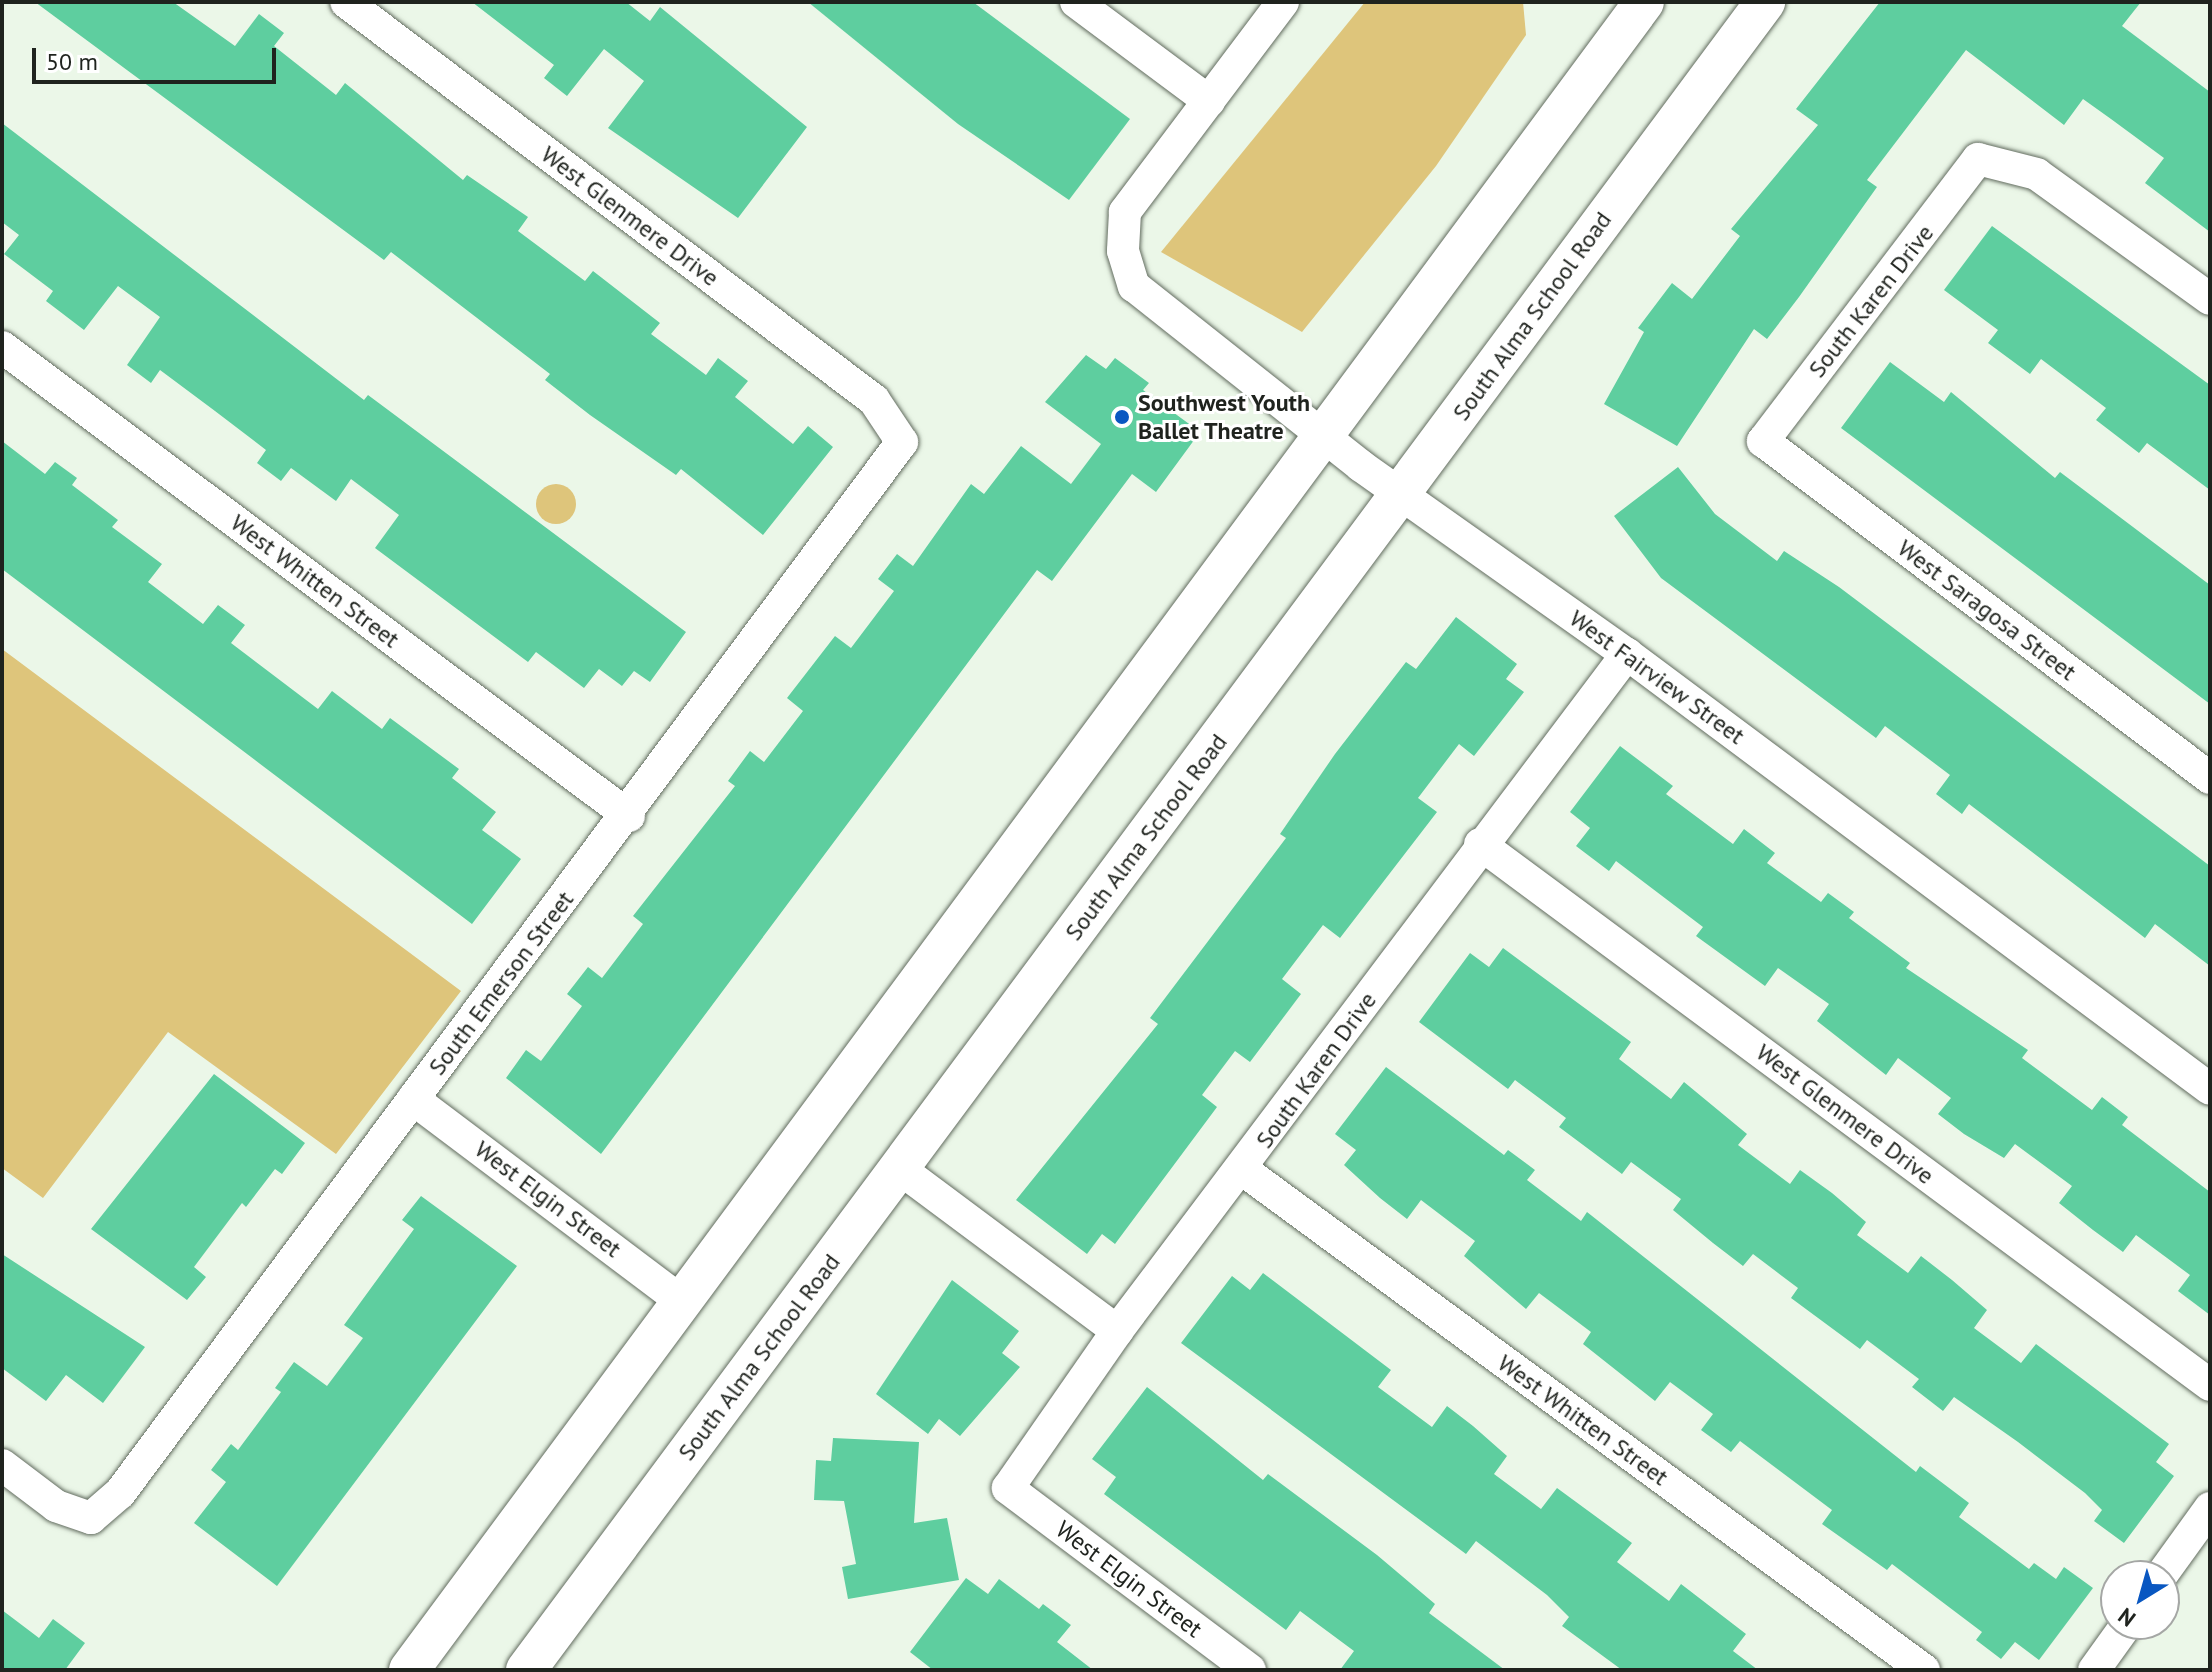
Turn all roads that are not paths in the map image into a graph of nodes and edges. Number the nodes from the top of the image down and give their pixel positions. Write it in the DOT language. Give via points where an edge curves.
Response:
graph roads {
  1 [pos="346,2"];
  2 [pos="1076,2"];
  3 [pos="1283,2"];
  4 [pos="1644,2"];
  5 [pos="1765,2"];
  6 [pos="1209,101"];
  7 [pos="2210,299"];
  8 [pos="2,347"];
  9 [pos="1326,434"];
  10 [pos="1763,441"];
  11 [pos="902,442"];
  12 [pos="1401,492"];
  13 [pos="1627,654"];
  14 [pos="2210,778"];
  15 [pos="629,816"];
  16 [pos="1480,844"];
  17 [pos="2210,1089"];
  18 [pos="413,1099"];
  19 [pos="900,1169"];
  20 [pos="1243,1170"];
  21 [pos="681,1301"];
  22 [pos="1117,1331"];
  23 [pos="2210,1385"];
  24 [pos="2,1465"];
  25 [pos="1008,1488"];
  26 [pos="2210,1508"];
  27 [pos="2173,1560"];
  28 [pos="2116,1640"];
  29 [pos="409,1670"];
  30 [pos="526,1670"];
  31 [pos="1250,1670"];
  32 [pos="1924,1670"];
  33 [pos="2094,1670"];
  1 -- 11 [label="street, West Glenmere Drive" via="874,400"];
  2 -- 6 [label="street"];
  3 -- 6 [label="street"];
  4 -- 9 [label="main road"];
  5 -- 12 [label="main road, South Alma School Road"];
  6 -- 9 [label="street, West Fairview Street" via="1125,212 1123,251 1134,286"];
  7 -- 10 [label="street, South Karen Drive" via="2037,174 1978,159"];
  8 -- 15 [label="street, West Whitten Street"];
  9 -- 12 [label="street, West Fairview Street"];
  9 -- 21 [label="main road"];
  10 -- 14 [label="street, West Saragosa Street"];
  11 -- 15 [label="street, South Emerson Street"];
  12 -- 13 [label="street, West Fairview Street"];
  12 -- 19 [label="main road, South Alma School Road"];
  13 -- 16 [label="street, South Karen Drive"];
  13 -- 17 [label="street, West Fairview Street"];
  15 -- 18 [label="street, South Emerson Street"];
  16 -- 20 [label="street, South Karen Drive"];
  16 -- 23 [label="street, West Glenmere Drive"];
  18 -- 21 [label="street, West Elgin Street"];
  18 -- 24 [label="street, South Emerson Street" via="120,1493 91,1518 56,1506"];
  19 -- 22 [label="street"];
  19 -- 30 [label="main road, South Alma School Road"];
  20 -- 22 [label="street, South Karen Drive"];
  20 -- 32 [label="street, West Whitten Street"];
  21 -- 29 [label="main road"];
  22 -- 25 [label="street, South Karen Drive"];
  25 -- 31 [label="street, West Elgin Street"];
  26 -- 27 [label="street"];
  28 -- 33 [label="street"];
}
